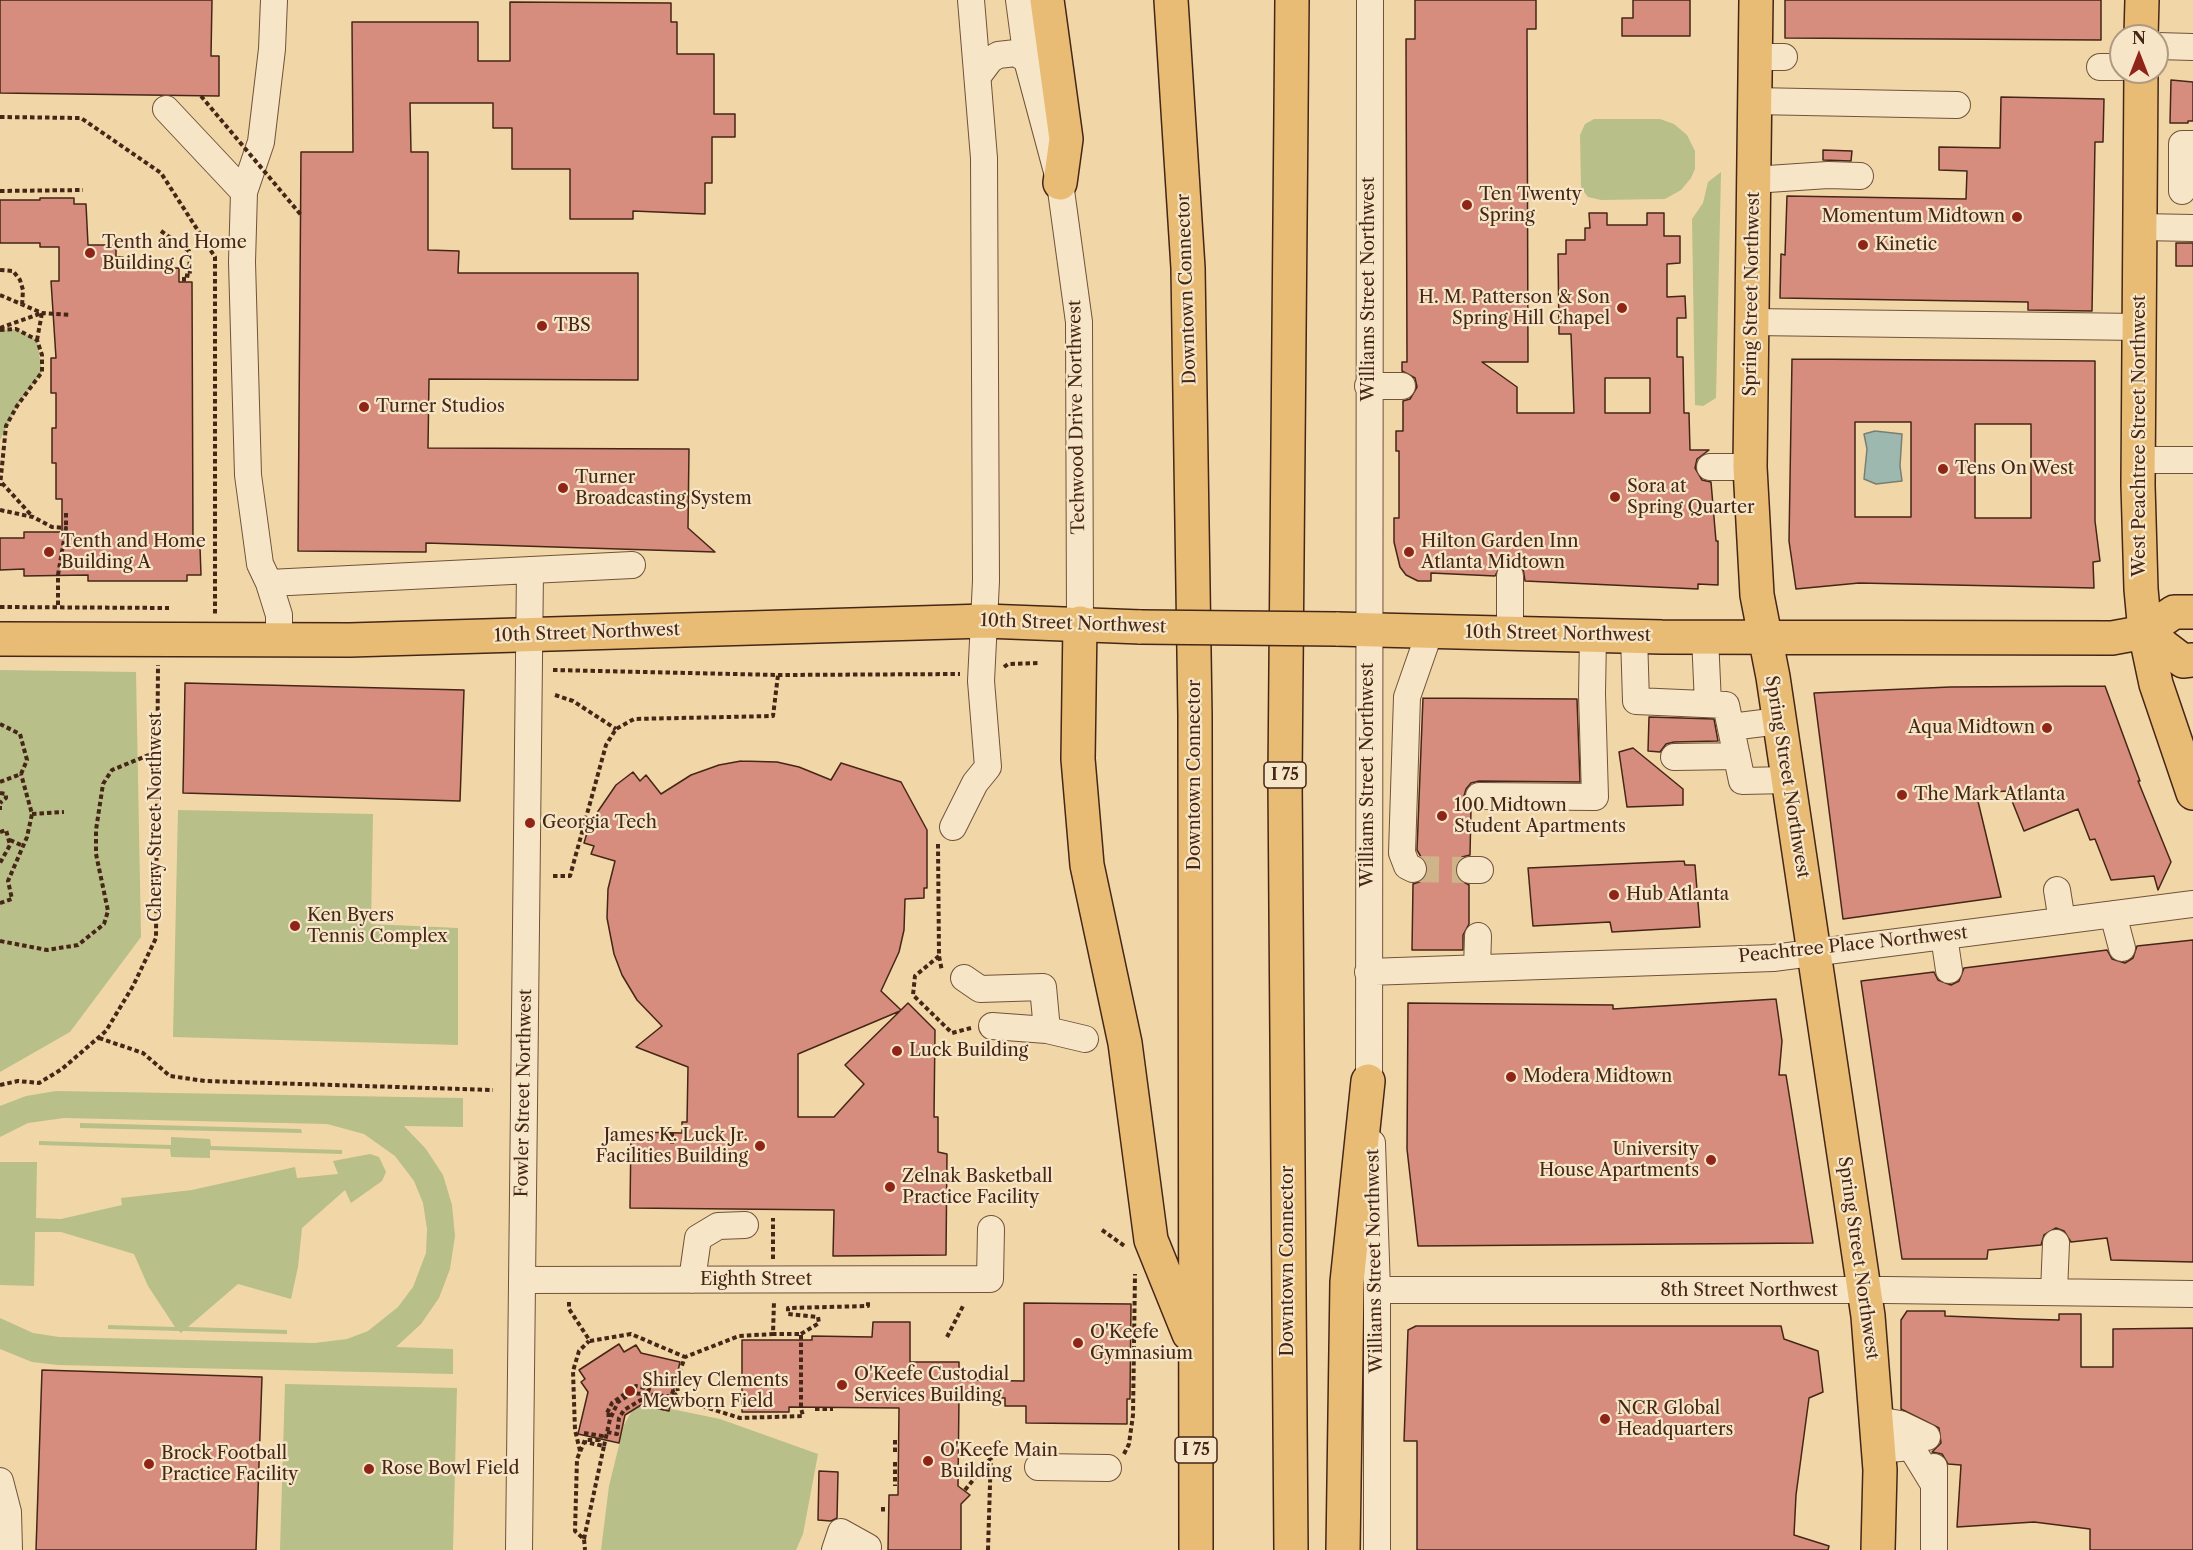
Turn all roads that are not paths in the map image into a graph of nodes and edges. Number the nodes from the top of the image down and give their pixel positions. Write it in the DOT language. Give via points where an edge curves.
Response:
graph roads {
  1 [pos="274,0"];
  2 [pos="971,0"];
  3 [pos="1019,0"];
  4 [pos="1047,0"];
  5 [pos="1171,0"];
  6 [pos="1292,0"];
  7 [pos="1370,0"];
  8 [pos="1756,0"];
  9 [pos="2142,0"];
  10 [pos="2141,24"];
  11 [pos="2169,46"];
  12 [pos="2193,46"];
  13 [pos="1027,60"];
  14 [pos="978,76"];
  15 [pos="2141,84"];
  16 [pos="1754,101"];
  17 [pos="1958,105"];
  18 [pos="166,109"];
  19 [pos="2193,144"];
  20 [pos="1860,176"];
  21 [pos="1754,180"];
  22 [pos="1060,183"];
  23 [pos="2182,191"];
  24 [pos="244,192"];
  25 [pos="2140,227"];
  26 [pos="2193,228"];
  27 [pos="1752,322"];
  28 [pos="2140,327"];
  29 [pos="1368,386"];
  30 [pos="1402,386"];
  31 [pos="2139,460"];
  32 [pos="2193,460"];
  33 [pos="1710,467"];
  34 [pos="1750,467"];
  35 [pos="632,565"];
  36 [pos="530,570"];
  37 [pos="1510,576"];
  38 [pos="269,583"];
  39 [pos="2193,612"];
  40 [pos="985,621"];
  41 [pos="1080,623"];
  42 [pos="1368,630"];
  43 [pos="1430,631"];
  44 [pos="2145,632"];
  45 [pos="1510,633"];
  46 [pos="1593,635"];
  47 [pos="529,636"];
  48 [pos="1634,636"];
  49 [pos="1705,637"];
  50 [pos="1765,637"];
  51 [pos="0,639"];
  52 [pos="279,639"];
  53 [pos="2193,660"];
  54 [pos="1708,704"];
  55 [pos="1779,721"];
  56 [pos="1731,727"];
  57 [pos="1737,756"];
  58 [pos="1674,758"];
  59 [pos="1788,780"];
  60 [pos="2191,780"];
  61 [pos="1479,796"];
  62 [pos="945,830"];
  63 [pos="1413,869"];
  64 [pos="2057,890"];
  65 [pos="2193,904"];
  66 [pos="2113,914"];
  67 [pos="2062,921"];
  68 [pos="1478,936"];
  69 [pos="1944,936"];
  70 [pos="2122,948"];
  71 [pos="1814,953"];
  72 [pos="1477,968"];
  73 [pos="1949,970"];
  74 [pos="1368,972"];
  75 [pos="956,979"];
  76 [pos="993,1026"];
  77 [pos="1047,1030"];
  78 [pos="1085,1039"];
  79 [pos="1368,1081"];
  80 [pos="746,1225"];
  81 [pos="990,1229"];
  82 [pos="2055,1243"];
  83 [pos="522,1280"];
  84 [pos="692,1280"];
  85 [pos="1377,1290"];
  86 [pos="1863,1290"];
  87 [pos="2054,1292"];
  88 [pos="2193,1294"];
  89 [pos="1195,1350"];
  90 [pos="1878,1435"];
  91 [pos="1927,1437"];
  92 [pos="1038,1467"];
  93 [pos="1108,1467"];
  94 [pos="0,1481"];
  95 [pos="868,1547"];
  96 [pos="9,1550"];
  97 [pos="519,1550"];
  98 [pos="836,1550"];
  99 [pos="1196,1550"];
  100 [pos="1291,1550"];
  101 [pos="1343,1550"];
  102 [pos="1377,1550"];
  103 [pos="1878,1550"];
  104 [pos="1934,1550"];
  1 -- 24 [label="street" via="261,142"];
  2 -- 14 [label="street"];
  3 -- 13 [label="street, Techwood Drive Northwest"];
  4 -- 22 [label="main road" via="1066,139"];
  5 -- 89 [label="main road, Downtown Connector / I 75" via="1188,267 1195,716"];
  6 -- 100 [label="main road, Downtown Connector / I 75" via="1285,767"];
  7 -- 29 [label="street, Williams Street Northwest"];
  8 -- 16 [label="main road, Spring Street Northwest" via="1769,57"];
  9 -- 10 [label="main road"];
  11 -- 12 [label="street"];
  13 -- 14 [label="street" via="1016,54 998,55"];
  13 -- 22 [label="street, Techwood Drive Northwest"];
  14 -- 40 [label="street" via="984,159"];
  15 -- 25 [label="main road, West Peachtree Street Northwest"];
  16 -- 17 [label="street"];
  16 -- 21 [label="main road, Spring Street Northwest"];
  18 -- 24 [label="street"];
  19 -- 23 [label="street" via="2182,144"];
  20 -- 21 [label="street"];
  21 -- 27 [label="main road, Spring Street Northwest"];
  22 -- 41 [label="street, Techwood Drive Northwest" via="1079,322"];
  24 -- 38 [label="street" via="248,475 260,564"];
  25 -- 26 [label="street"];
  25 -- 28 [label="main road, West Peachtree Street Northwest"];
  27 -- 28 [label="street"];
  27 -- 34 [label="main road, Spring Street Northwest"];
  28 -- 31 [label="main road, West Peachtree Street Northwest"];
  29 -- 30 [label="street"];
  29 -- 42 [label="street, Williams Street Northwest"];
  31 -- 32 [label="street"];
  31 -- 44 [label="main road, West Peachtree Street Northwest"];
  33 -- 34 [label="street"];
  34 -- 50 [label="main road, Spring Street Northwest" via="1757,595"];
  35 -- 36 [label="street"];
  36 -- 38 [label="street"];
  36 -- 47 [label="street, Fowler Street Northwest"];
  37 -- 45 [label="street"];
  38 -- 52 [label="street" via="279,615"];
  39 -- 44 [label="main road" via="2174,612"];
  40 -- 41 [label="main road, 10th Street Northwest"];
  40 -- 47 [label="main road, 10th Street Northwest"];
  40 -- 62 [label="street" via="981,681 988,767"];
  41 -- 42 [label="main road, 10th Street Northwest, bridge"];
  41 -- 89 [label="main road" via="1078,759 1087,865 1125,1042 1151,1240"];
  42 -- 43 [label="main road, 10th Street Northwest"];
  42 -- 74 [label="street, Williams Street Northwest"];
  43 -- 45 [label="main road, 10th Street Northwest"];
  43 -- 63 [label="street" via="1407,697 1402,853 1407,866"];
  44 -- 50 [label="main road, 10th Street Northwest" via="2112,638"];
  44 -- 53 [label="main road" via="2183,661"];
  44 -- 60 [label="main road, West Peachtree Street Northwest" via="2156,684"];
  45 -- 46 [label="main road, 10th Street Northwest"];
  46 -- 48 [label="main road, 10th Street Northwest"];
  46 -- 61 [label="street" via="1595,797"];
  47 -- 52 [label="main road, 10th Street Northwest"];
  47 -- 83 [label="street, Fowler Street Northwest"];
  48 -- 49 [label="main road, 10th Street Northwest"];
  48 -- 54 [label="street" via="1636,701"];
  49 -- 50 [label="main road, 10th Street Northwest"];
  49 -- 54 [label="street"];
  50 -- 55 [label="main road, Spring Street Northwest"];
  51 -- 52 [label="main road, 10th Street Northwest"];
  54 -- 56 [label="street" via="1726,705"];
  55 -- 56 [label="street"];
  55 -- 59 [label="main road, Spring Street Northwest"];
  56 -- 57 [label="street"];
  57 -- 58 [label="street"];
  57 -- 59 [label="street" via="1743,781"];
  59 -- 71 [label="main road, Spring Street Northwest"];
  64 -- 67 [label="street"];
  65 -- 66 [label="street, Peachtree Place Northwest"];
  66 -- 67 [label="street, Peachtree Place Northwest"];
  66 -- 70 [label="street"];
  67 -- 69 [label="street, Peachtree Place Northwest"];
  68 -- 72 [label="street"];
  69 -- 71 [label="street, Peachtree Place Northwest"];
  69 -- 73 [label="street"];
  71 -- 72 [label="street, Peachtree Place Northwest" via="1773,958"];
  71 -- 86 [label="main road, Spring Street Northwest"];
  72 -- 74 [label="street, Peachtree Place Northwest"];
  74 -- 79 [label="street, Williams Street Northwest"];
  75 -- 77 [label="street" via="980,989 1042,987"];
  76 -- 77 [label="street"];
  77 -- 78 [label="street"];
  79 -- 85 [label="street, Williams Street Northwest"];
  79 -- 101 [label="main road" via="1347,1282"];
  80 -- 84 [label="street" via="718,1226 698,1238"];
  81 -- 84 [label="street, Eighth Street" via="990,1279"];
  82 -- 87 [label="street"];
  83 -- 84 [label="street, Eighth Street"];
  83 -- 97 [label="street, Fowler Street Northwest"];
  85 -- 86 [label="street, 8th Street Northwest"];
  85 -- 102 [label="street, Williams Street Northwest"];
  86 -- 87 [label="street, 8th Street Northwest"];
  86 -- 90 [label="main road, Spring Street Northwest"];
  87 -- 88 [label="street, 8th Street Northwest"];
  89 -- 99 [label="main road, Downtown Connector / I 75"];
  90 -- 91 [label="street" via="1900,1424"];
  90 -- 103 [label="main road, Spring Street Northwest"];
  90 -- 104 [label="street" via="1911,1447 1933,1475"];
  92 -- 93 [label="street"];
  94 -- 96 [label="street" via="8,1512"];
  95 -- 98 [label="street" via="841,1532"];
}
